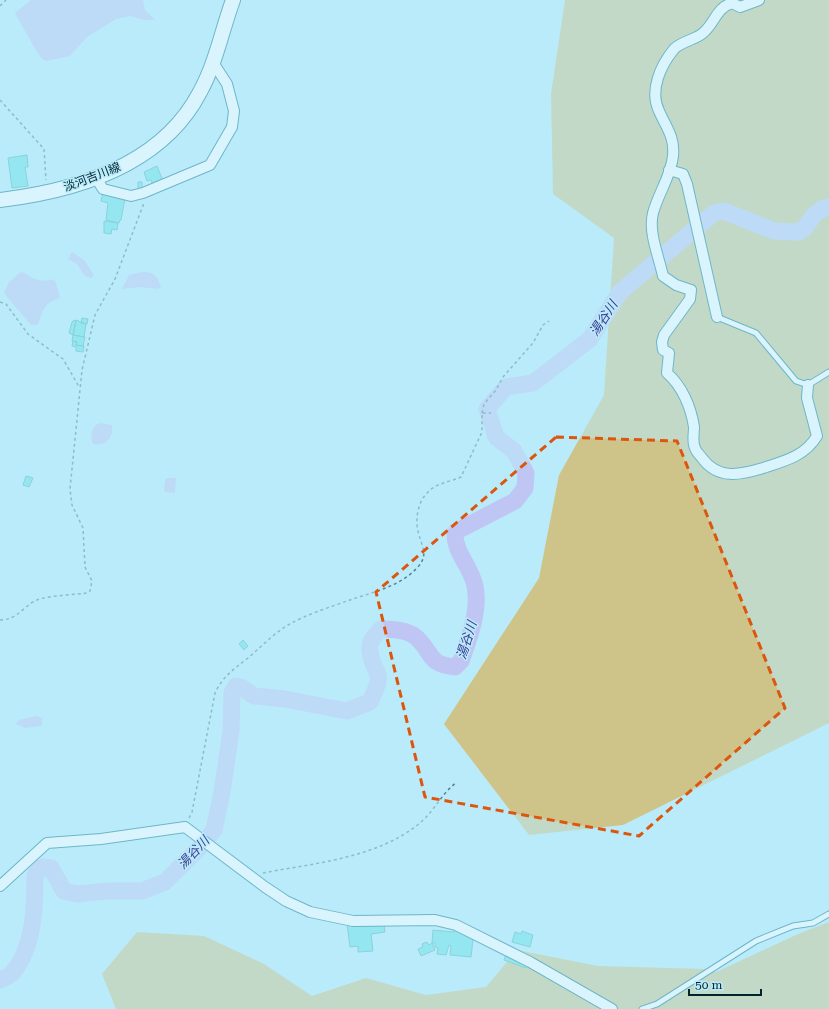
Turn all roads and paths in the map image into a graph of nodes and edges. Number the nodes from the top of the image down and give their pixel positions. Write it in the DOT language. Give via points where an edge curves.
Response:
graph roads {
  1 [pos="6,0"];
  2 [pos="233,0"];
  3 [pos="759,0"];
  4 [pos="0,6"];
  5 [pos="212,65"];
  6 [pos="0,100"];
  7 [pos="669,170"];
  8 [pos="96,178"];
  9 [pos="47,194"];
  10 [pos="0,200"];
  11 [pos="144,201"];
  12 [pos="0,302"];
  13 [pos="717,317"];
  14 [pos="549,321"];
  15 [pos="829,372"];
  16 [pos="808,385"];
  17 [pos="80,386"];
  18 [pos="483,413"];
  19 [pos="491,413"];
  20 [pos="0,620"];
  21 [pos="457,782"];
  22 [pos="185,827"];
  23 [pos="251,876"];
  24 [pos="0,886"];
  25 [pos="829,914"];
  26 [pos="612,1009"];
  27 [pos="642,1009"];
  1 -- 4 [label="path"];
  2 -- 5 [label="main road, 淡河吉川線"];
  3 -- 7 [label="street" via="740,8 732,3 724,6 702,34 675,48 658,75 658,110 671,135 673,156"];
  5 -- 8 [label="main road, 淡河吉川線" via="200,93 168,134 120,168"];
  5 -- 8 [label="street" via="227,84 234,111 232,127 210,165 130,196 103,189"];
  6 -- 9 [label="path" via="44,149"];
  7 -- 13 [label="street" via="683,174 687,184"];
  7 -- 16 [label="street" via="653,213 654,237 663,276 676,285 691,290 690,299 664,335 662,342 663,350 669,353 667,373 679,387 690,413 695,450 710,468 725,474 756,470 796,457 807,450 817,436 817,428 807,398"];
  8 -- 9 [label="main road, 淡河吉川線"];
  9 -- 10 [label="main road, 淡河吉川線"];
  11 -- 17 [label="path" via="115,279 95,315"];
  12 -- 17 [label="path" via="6,304 28,334 63,359"];
  13 -- 16 [label="lane" via="756,333 796,380"];
  14 -- 18 [label="path" via="533,344 503,377 484,404"];
  15 -- 16 [label="lane"];
  17 -- 20 [label="path" via="70,489 72,505 84,528 85,567 92,581 90,590 87,593 40,599 18,615"];
  18 -- 19 [label="path"];
  18 -- 22 [label="path" via="482,432 460,478 440,484 427,492 418,506 418,531 424,548 422,561 416,569 375,594 351,600 288,625 221,680 215,692 192,812"];
  21 -- 23 [label="path" via="446,790 421,822 385,845"];
  22 -- 23 [label="street"];
  22 -- 24 [label="street" via="101,839 47,842"];
  23 -- 26 [label="street" via="286,901 310,912 353,921 436,920 456,925 530,962"];
  25 -- 27 [label="lane" via="813,923 793,926 756,941 657,1004"];
}
